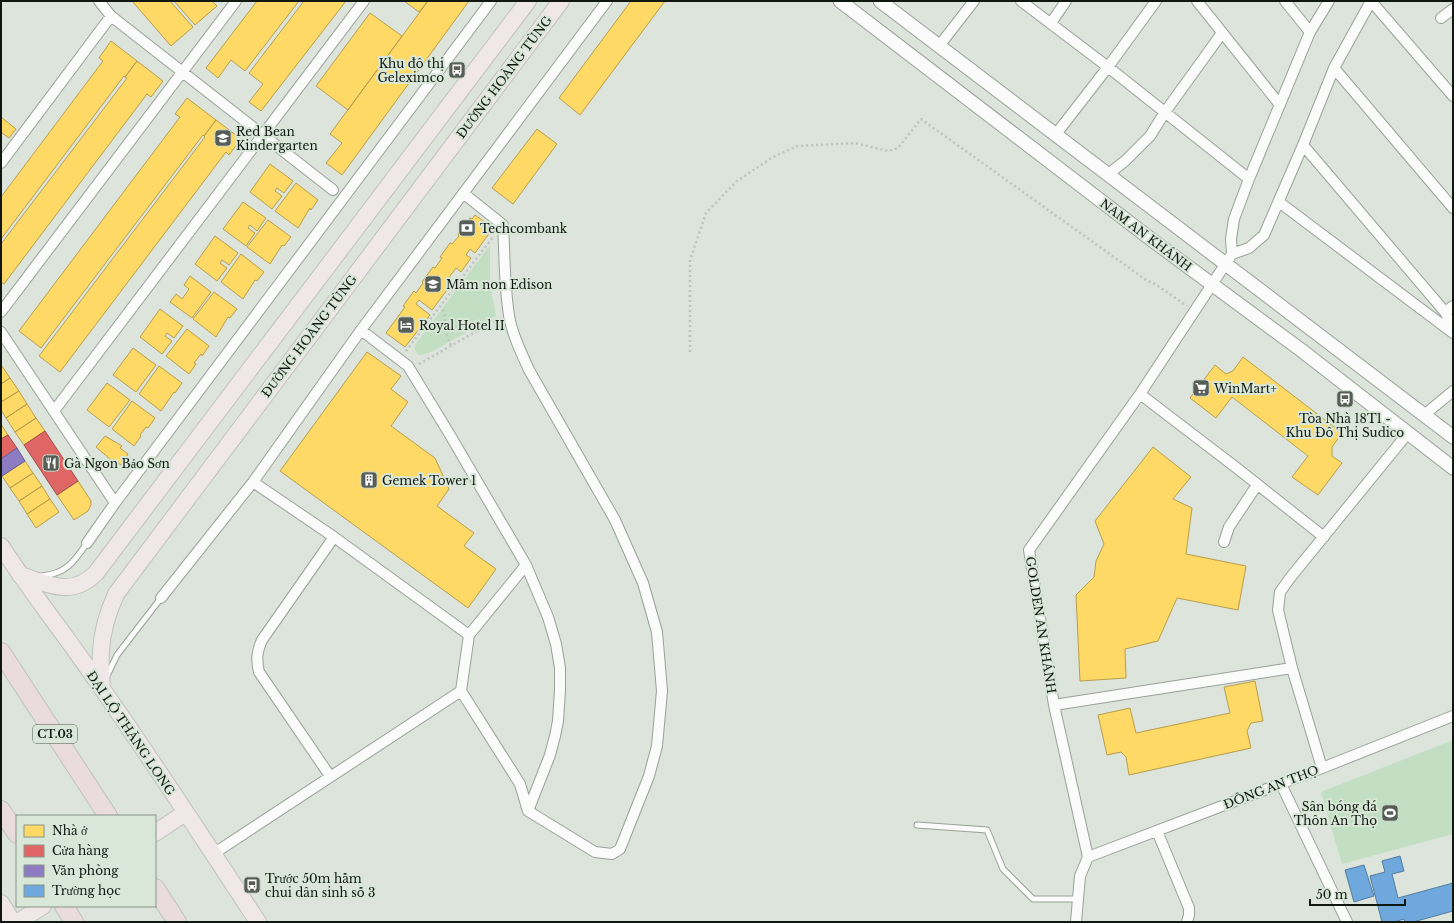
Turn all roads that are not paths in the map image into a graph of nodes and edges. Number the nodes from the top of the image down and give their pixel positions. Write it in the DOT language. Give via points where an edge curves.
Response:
graph roads {
  1 [pos="99,1"];
  2 [pos="236,1"];
  3 [pos="364,1"];
  4 [pos="491,1"];
  5 [pos="528,1"];
  6 [pos="561,1"];
  7 [pos="607,1"];
  8 [pos="840,1"];
  9 [pos="880,1"];
  10 [pos="974,1"];
  11 [pos="1021,1"];
  12 [pos="1066,1"];
  13 [pos="1156,1"];
  14 [pos="1197,1"];
  15 [pos="1285,1"];
  16 [pos="1329,1"];
  17 [pos="1371,1"];
  18 [pos="1453,9"];
  19 [pos="111,16"];
  20 [pos="1441,18"];
  21 [pos="1051,23"];
  22 [pos="1310,32"];
  23 [pos="1222,33"];
  24 [pos="939,46"];
  25 [pos="1108,67"];
  26 [pos="1334,68"];
  27 [pos="183,71"];
  28 [pos="1453,96"];
  29 [pos="1280,105"];
  30 [pos="1165,112"];
  31 [pos="1056,134"];
  32 [pos="264,135"];
  33 [pos="1303,145"];
  34 [pos="1,163"];
  35 [pos="1107,175"];
  36 [pos="1249,179"];
  37 [pos="333,190"];
  38 [pos="464,194"];
  39 [pos="1279,202"];
  40 [pos="1453,208"];
  41 [pos="1229,259"];
  42 [pos="1212,284"];
  43 [pos="1453,306"];
  44 [pos="1,312"];
  45 [pos="1445,312"];
  46 [pos="1453,328"];
  47 [pos="361,330"];
  48 [pos="1,332"];
  49 [pos="1453,333"];
  50 [pos="1453,391"];
  51 [pos="1140,394"];
  52 [pos="54,411"];
  53 [pos="1424,415"];
  54 [pos="1408,433"];
  55 [pos="1453,437"];
  56 [pos="1453,468"];
  57 [pos="253,482"];
  58 [pos="1257,485"];
  59 [pos="115,503"];
  60 [pos="334,537"];
  61 [pos="1324,537"];
  62 [pos="1224,542"];
  63 [pos="1,546"];
  64 [pos="85,547"];
  65 [pos="526,565"];
  66 [pos="20,575"];
  67 [pos="158,602"];
  68 [pos="469,635"];
  69 [pos="1,652"];
  70 [pos="1292,668"];
  71 [pos="102,688"];
  72 [pos="461,691"];
  73 [pos="1054,705"];
  74 [pos="1453,716"];
  75 [pos="1322,768"];
  76 [pos="330,776"];
  77 [pos="1281,784"];
  78 [pos="1,810"];
  79 [pos="528,811"];
  80 [pos="185,813"];
  81 [pos="107,815"];
  82 [pos="917,825"];
  83 [pos="1157,831"];
  84 [pos="16,832"];
  85 [pos="156,832"];
  86 [pos="213,854"];
  87 [pos="1088,857"];
  88 [pos="156,890"];
  89 [pos="1078,899"];
  90 [pos="2,905"];
  91 [pos="41,907"];
  92 [pos="65,907"];
  93 [pos="13,922"];
  94 [pos="18,922"];
  95 [pos="74,922"];
  96 [pos="177,922"];
  97 [pos="258,922"];
  98 [pos="1076,922"];
  99 [pos="1187,922"];
  100 [pos="1347,922"];
  1 -- 19 [label="street"];
  2 -- 27 [label="street"];
  3 -- 32 [label="street"];
  4 -- 59 [label="street"];
  5 -- 66 [label="main road" via="89,581 70,588"];
  6 -- 71 [label="main road, ĐƯỜNG HOÀNG TÙNG" via="116,594 107,614 102,635"];
  7 -- 38 [label="street"];
  8 -- 42 [label="street, NAM AN KHÁNH"];
  9 -- 24 [label="street, NAM AN KHÁNH"];
  10 -- 24 [label="street"];
  11 -- 21 [label="street"];
  12 -- 21 [label="street"];
  13 -- 25 [label="street"];
  14 -- 23 [label="street"];
  15 -- 22 [label="street"];
  16 -- 22 [label="street"];
  17 -- 26 [label="street"];
  17 -- 28 [label="street"];
  18 -- 20 [label="street"];
  19 -- 27 [label="street"];
  19 -- 34 [label="street"];
  21 -- 25 [label="street"];
  22 -- 29 [label="street"];
  23 -- 29 [label="street"];
  23 -- 30 [label="street"];
  24 -- 31 [label="street, NAM AN KHÁNH"];
  25 -- 30 [label="street"];
  25 -- 31 [label="street"];
  26 -- 33 [label="street"];
  26 -- 40 [label="street"];
  27 -- 32 [label="street"];
  27 -- 44 [label="street"];
  29 -- 36 [label="street"];
  30 -- 35 [label="street" via="1150,136"];
  30 -- 36 [label="street"];
  31 -- 35 [label="street, NAM AN KHÁNH"];
  32 -- 37 [label="street"];
  32 -- 52 [label="street"];
  33 -- 39 [label="street"];
  33 -- 45 [label="street"];
  35 -- 41 [label="street, NAM AN KHÁNH"];
  36 -- 41 [label="street" via="1234,219"];
  38 -- 47 [label="street"];
  38 -- 79 [label="street" via="503,224 509,313 517,346 616,520 643,583 657,632 662,691 657,746 649,776 620,849 612,854 595,852"];
  39 -- 41 [label="street" via="1264,235"];
  39 -- 49 [label="street"];
  41 -- 42 [label="street, GOLDEN AN KHÁNH"];
  41 -- 53 [label="street, NAM AN KHÁNH"];
  42 -- 51 [label="street, GOLDEN AN KHÁNH"];
  42 -- 54 [label="street, NAM AN KHÁNH"];
  43 -- 45 [label="street"];
  45 -- 46 [label="street"];
  47 -- 57 [label="street"];
  47 -- 65 [label="street" via="410,369"];
  48 -- 52 [label="street"];
  50 -- 53 [label="street"];
  51 -- 58 [label="street"];
  51 -- 73 [label="street, GOLDEN AN KHÁNH" via="1029,550"];
  52 -- 59 [label="street"];
  53 -- 55 [label="street, NAM AN KHÁNH"];
  54 -- 56 [label="street, NAM AN KHÁNH"];
  54 -- 61 [label="street"];
  57 -- 60 [label="street"];
  57 -- 67 [label="street"];
  58 -- 61 [label="street"];
  58 -- 62 [label="street" via="1229,527"];
  59 -- 64 [label="street"];
  60 -- 68 [label="street"];
  60 -- 76 [label="street" via="262,640 257,655 259,672"];
  61 -- 70 [label="street" via="1280,592 1278,610"];
  63 -- 66 [label="main road, ĐẠI LỘ THĂNG LONG"];
  64 -- 66 [label="lane" via="72,564 57,574"];
  65 -- 68 [label="street"];
  65 -- 79 [label="street" via="548,617 560,668 556,736"];
  66 -- 71 [label="main road, ĐẠI LỘ THĂNG LONG"];
  67 -- 71 [label="lane" via="117,655"];
  68 -- 72 [label="street"];
  69 -- 81 [label="highway, CT.03"];
  70 -- 73 [label="street"];
  70 -- 75 [label="street"];
  71 -- 80 [label="main road, ĐẠI LỘ THĂNG LONG" via="155,764"];
  72 -- 76 [label="street"];
  72 -- 79 [label="street" via="520,784"];
  73 -- 87 [label="street, GOLDEN AN KHÁNH"];
  74 -- 75 [label="street, ĐÔNG AN THỌ"];
  75 -- 77 [label="street, ĐÔNG AN THỌ"];
  76 -- 86 [label="street"];
  77 -- 83 [label="street, ĐÔNG AN THỌ"];
  77 -- 100 [label="street"];
  78 -- 84 [label="highway"];
  80 -- 85 [label="main road"];
  80 -- 86 [label="main road, ĐẠI LỘ THĂNG LONG"];
  82 -- 89 [label="lane" via="987,830 1003,869 1033,899"];
  83 -- 87 [label="street, ĐÔNG AN THỌ"];
  83 -- 99 [label="street" via="1189,908"];
  86 -- 97 [label="main road, ĐẠI LỘ THĂNG LONG"];
  87 -- 89 [label="street" via="1080,876"];
  88 -- 96 [label="highway"];
  89 -- 98 [label="street"];
  90 -- 93 [label="main road"];
  91 -- 94 [label="main road"];
  92 -- 95 [label="highway"];
}
